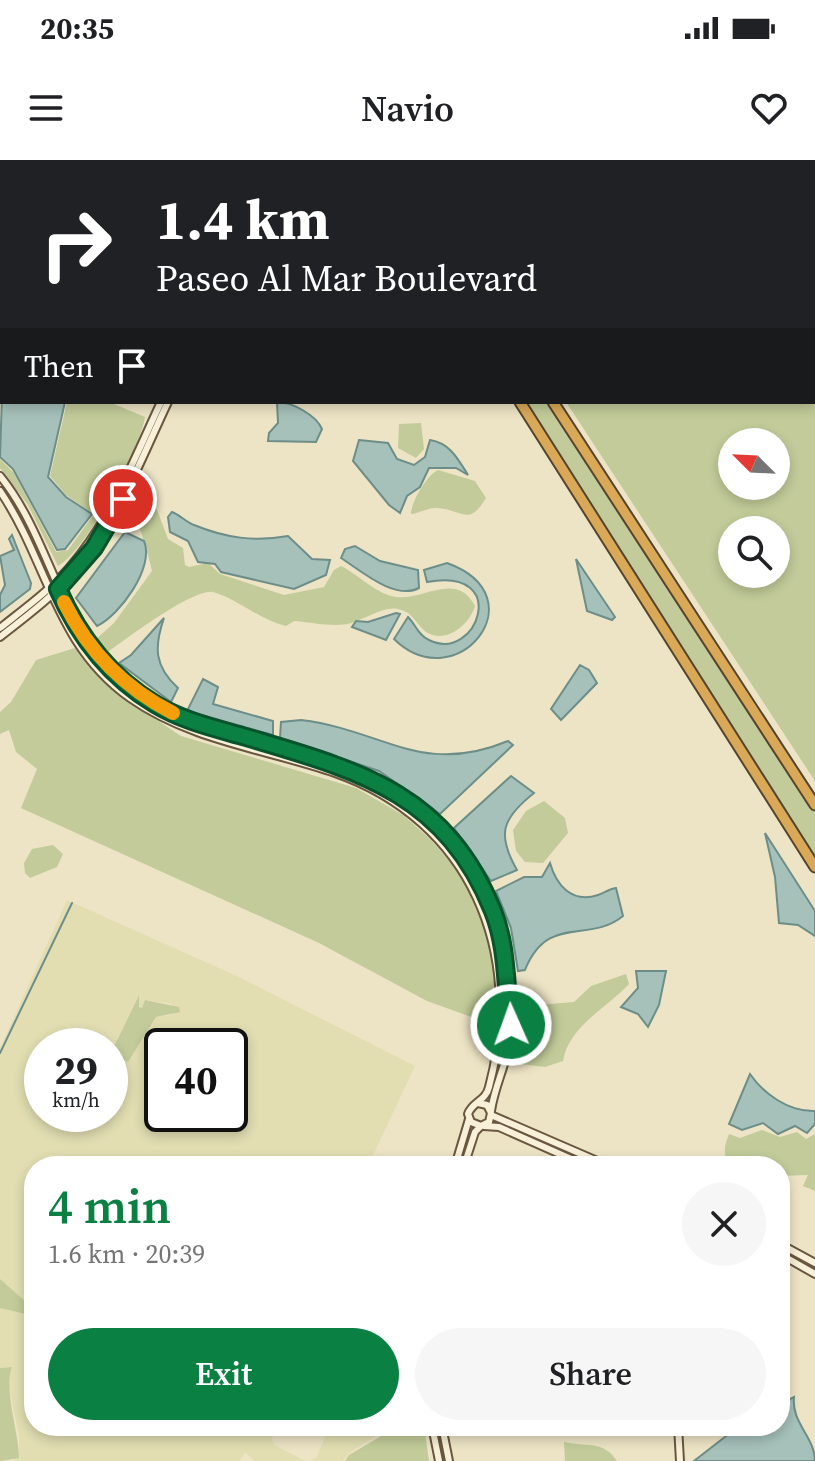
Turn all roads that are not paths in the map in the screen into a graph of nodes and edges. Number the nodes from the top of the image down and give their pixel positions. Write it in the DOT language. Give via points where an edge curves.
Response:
graph roads {
  1 [pos="160,404"];
  2 [pos="167,404"];
  3 [pos="521,404"];
  4 [pos="554,404"];
  5 [pos="0,476"];
  6 [pos="0,491"];
  7 [pos="56,581"];
  8 [pos="58,589"];
  9 [pos="49,593"];
  10 [pos="0,628"];
  11 [pos="0,637"];
  12 [pos="815,805"];
  13 [pos="815,867"];
  14 [pos="478,1103"];
  15 [pos="491,1113"];
  16 [pos="469,1119"];
  17 [pos="483,1126"];
  18 [pos="458,1156"];
  19 [pos="467,1156"];
  20 [pos="565,1156"];
  21 [pos="587,1156"];
  22 [pos="790,1249"];
  23 [pos="790,1260"];
  24 [pos="815,1263"];
  25 [pos="815,1274"];
  26 [pos="434,1436"];
  27 [pos="444,1436"];
  28 [pos="679,1436"];
  29 [pos="439,1461"];
  30 [pos="449,1461"];
  31 [pos="680,1461"];
  1 -- 7 [label="street" via="111,508"];
  2 -- 8 [label="street" via="106,529"];
  3 -- 13 [label="highway"];
  4 -- 12 [label="highway"];
  5 -- 7 [label="street" via="31,525"];
  6 -- 9 [label="street" via="24,530"];
  7 -- 8 [label="street"];
  7 -- 9 [label="street"];
  8 -- 9 [label="street"];
  8 -- 15 [label="street" via="76,628 96,653 122,681 156,704 204,726 365,775 407,800 448,837 483,890 506,960 511,1032"];
  9 -- 10 [label="street"];
  9 -- 11 [label="street"];
  9 -- 14 [label="street" via="67,630 94,666 139,704 198,733 360,783 406,810 439,840 473,890 497,960 501,1038 488,1091"];
  14 -- 15 [label="street"];
  14 -- 16 [label="street" via="470,1108"];
  15 -- 17 [label="street"];
  15 -- 21 [label="street"];
  16 -- 17 [label="street"];
  16 -- 18 [label="street"];
  17 -- 19 [label="street" via="475,1132"];
  17 -- 20 [label="street" via="504,1129"];
  22 -- 24 [label="street"];
  23 -- 25 [label="street"];
  26 -- 29 [label="street"];
  27 -- 30 [label="street"];
  28 -- 31 [label="street"];
}
